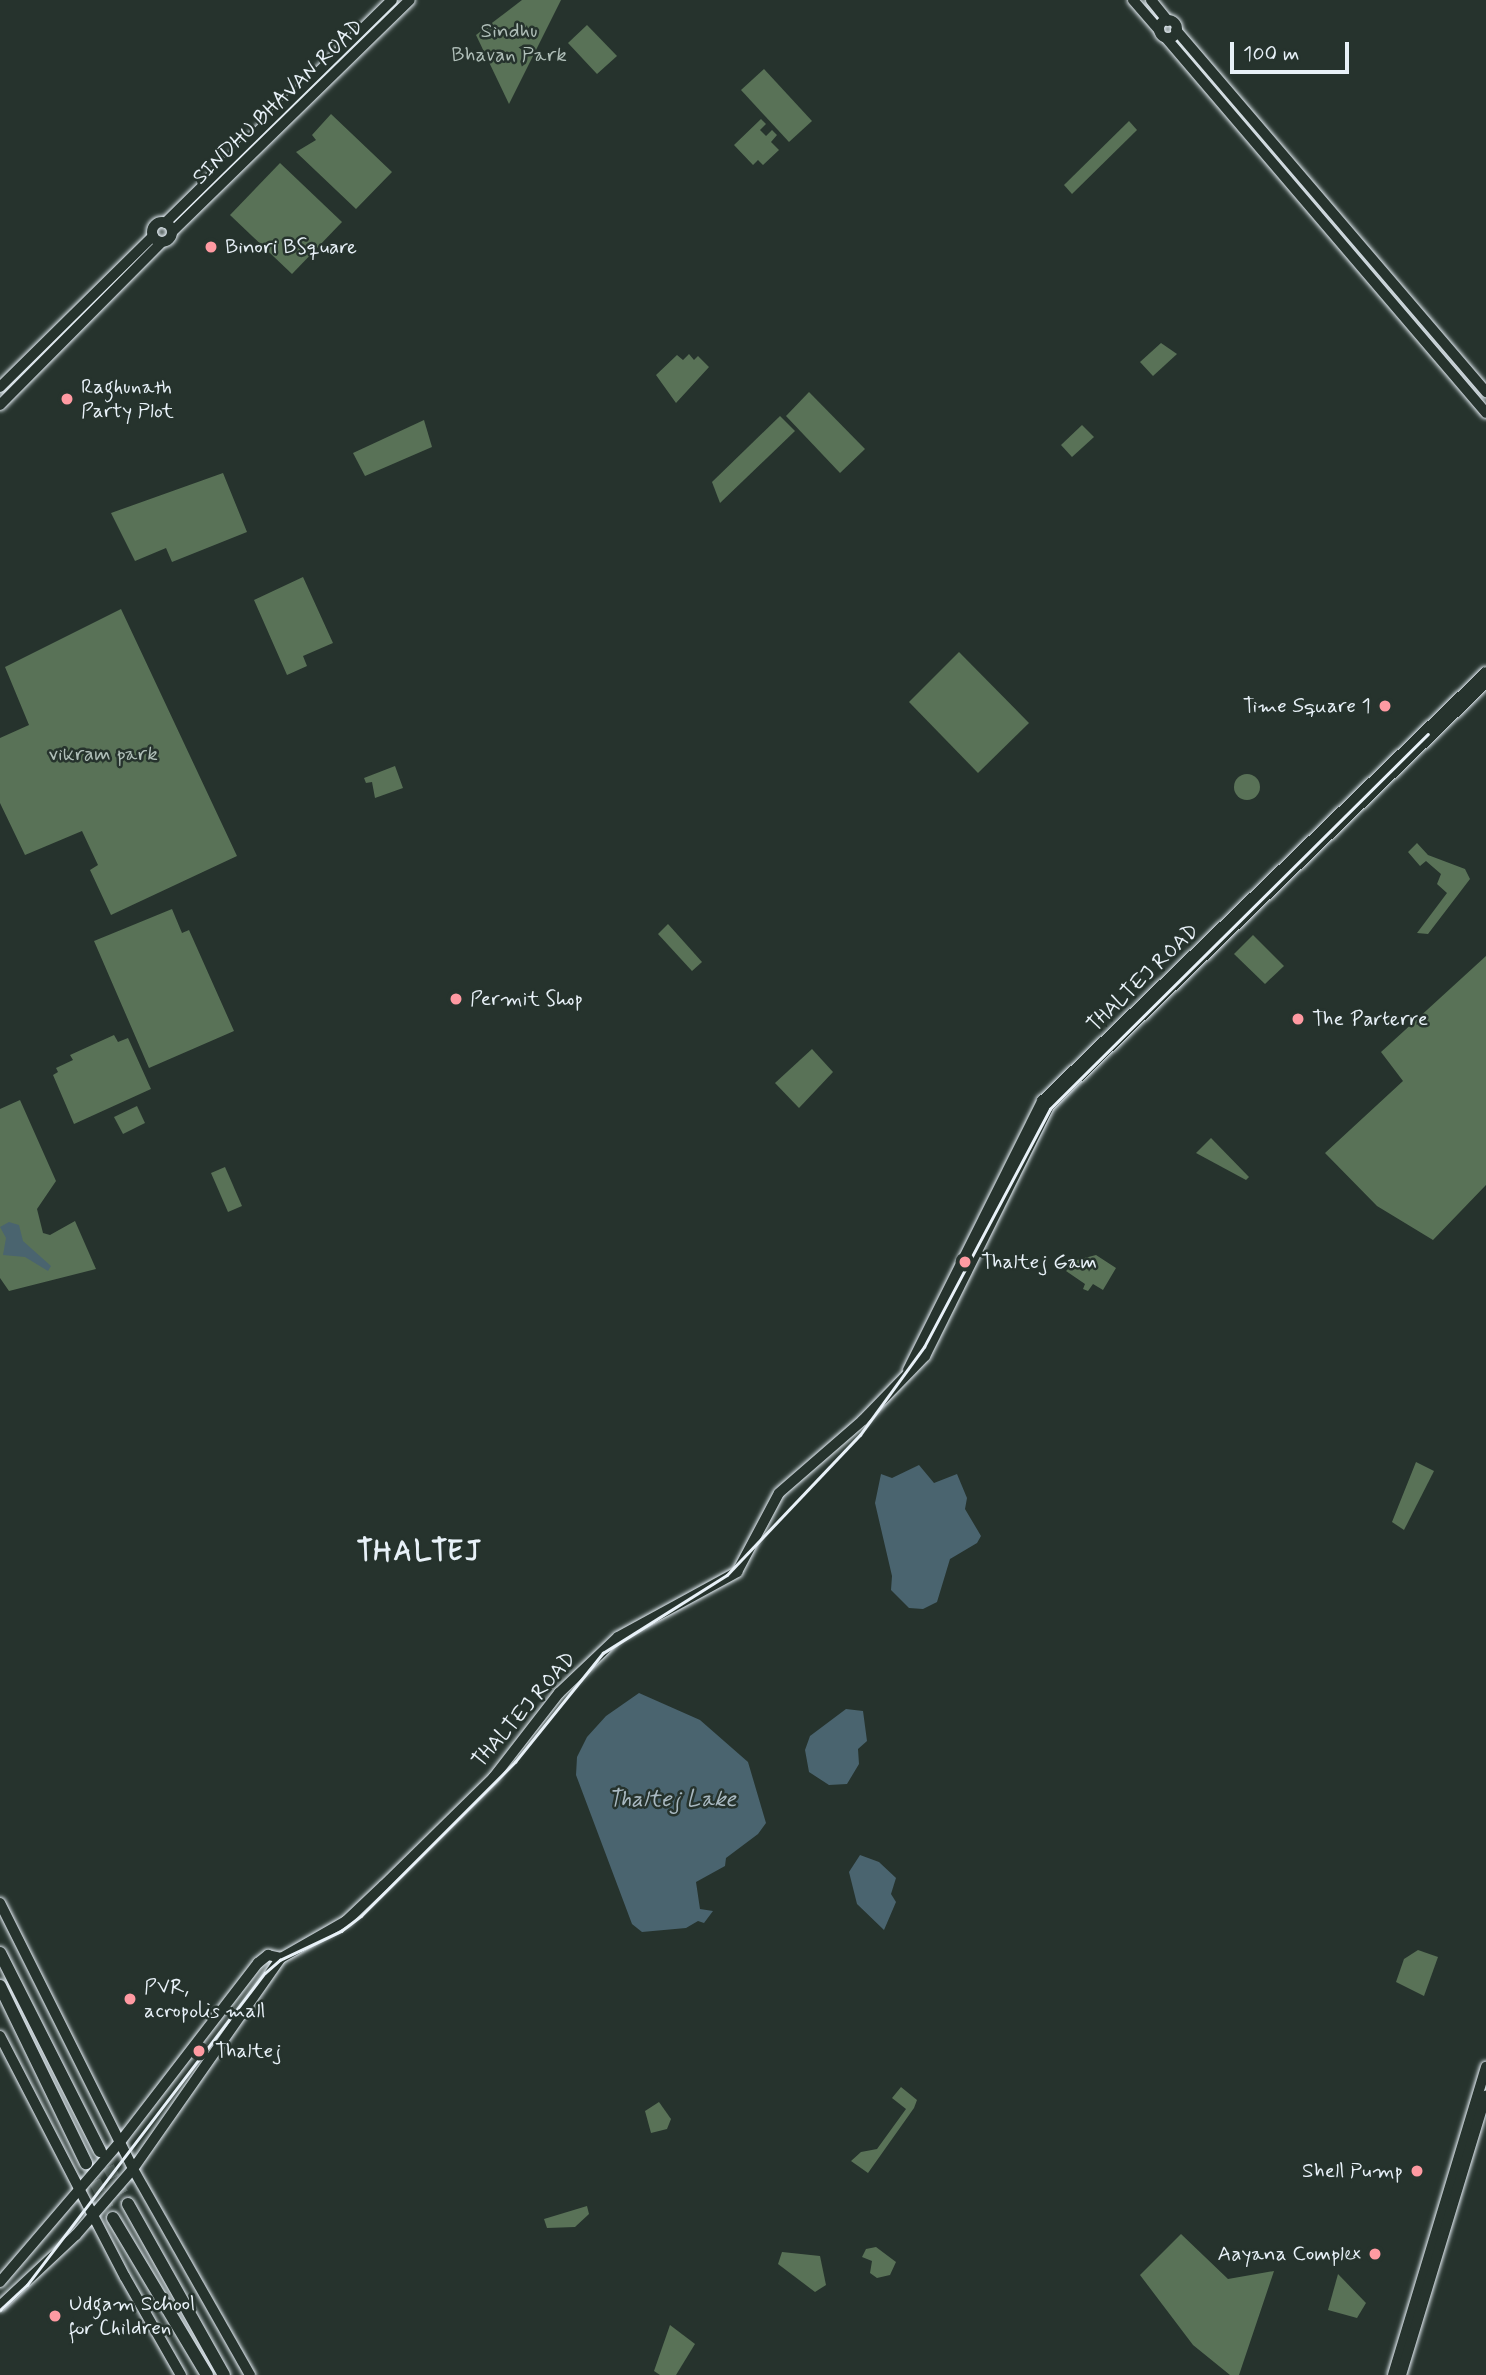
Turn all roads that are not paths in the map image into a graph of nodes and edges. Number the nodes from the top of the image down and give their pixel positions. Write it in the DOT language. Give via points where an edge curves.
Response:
graph roads {
  1 [pos="391,0"];
  2 [pos="410,0"];
  3 [pos="1133,0"];
  4 [pos="1150,0"];
  5 [pos="1168,21"];
  6 [pos="1176,30"];
  7 [pos="1163,34"];
  8 [pos="165,223"];
  9 [pos="172,232"];
  10 [pos="157,239"];
  11 [pos="0,387"];
  12 [pos="1486,392"];
  13 [pos="0,405"];
  14 [pos="1486,413"];
  15 [pos="1486,672"];
  16 [pos="1486,683"];
  17 [pos="908,1370"];
  18 [pos="0,1903"];
  19 [pos="0,1953"];
  20 [pos="281,1958"];
  21 [pos="0,1986"];
  22 [pos="0,2036"];
  23 [pos="1486,2067"];
  24 [pos="1486,2096"];
  25 [pos="120,2142"];
  26 [pos="100,2151"];
  27 [pos="86,2162"];
  28 [pos="133,2169"];
  29 [pos="80,2190"];
  30 [pos="128,2204"];
  31 [pos="93,2216"];
  32 [pos="113,2218"];
  33 [pos="0,2282"];
  34 [pos="0,2306"];
  35 [pos="181,2375"];
  36 [pos="207,2375"];
  37 [pos="224,2375"];
  38 [pos="250,2375"];
  39 [pos="1393,2375"];
  40 [pos="1401,2375"];
  1 -- 8 [label="main road, SINDHU BHAVAN ROAD"];
  2 -- 9 [label="main road, SINDHU BHAVAN ROAD"];
  3 -- 7 [label="main road"];
  4 -- 5 [label="main road"];
  5 -- 6 [label="main road"];
  5 -- 7 [label="main road"];
  6 -- 7 [label="main road"];
  6 -- 12 [label="main road"];
  7 -- 14 [label="main road"];
  8 -- 9 [label="main road"];
  8 -- 10 [label="main road, SINDHU BHAVAN ROAD" via="155,225"];
  9 -- 10 [label="main road, SINDHU BHAVAN ROAD"];
  10 -- 11 [label="main road"];
  10 -- 13 [label="main road"];
  15 -- 17 [label="main road, THALTEJ ROAD" via="1042,1101"];
  16 -- 17 [label="main road, THALTEJ ROAD" via="1049,1106 925,1356"];
  17 -- 20 [label="main road, THALTEJ ROAD" via="863,1420 779,1493 737,1572 618,1637 559,1693 493,1778 384,1885 346,1921"];
  18 -- 25 [label="main road"];
  19 -- 26 [label="highway"];
  20 -- 25 [label="main road, THALTEJ ROAD" via="268,1955 258,1963"];
  20 -- 28 [label="main road, THALTEJ ROAD"];
  21 -- 27 [label="highway"];
  22 -- 29 [label="main road"];
  23 -- 39 [label="main road"];
  24 -- 40 [label="main road"];
  25 -- 28 [label="main road"];
  25 -- 29 [label="main road"];
  28 -- 31 [label="main road, THALTEJ ROAD"];
  28 -- 38 [label="main road"];
  29 -- 31 [label="main road"];
  29 -- 33 [label="main road"];
  30 -- 37 [label="highway"];
  31 -- 34 [label="main road, THALTEJ ROAD"];
  31 -- 35 [label="main road"];
  32 -- 36 [label="highway"];
}
